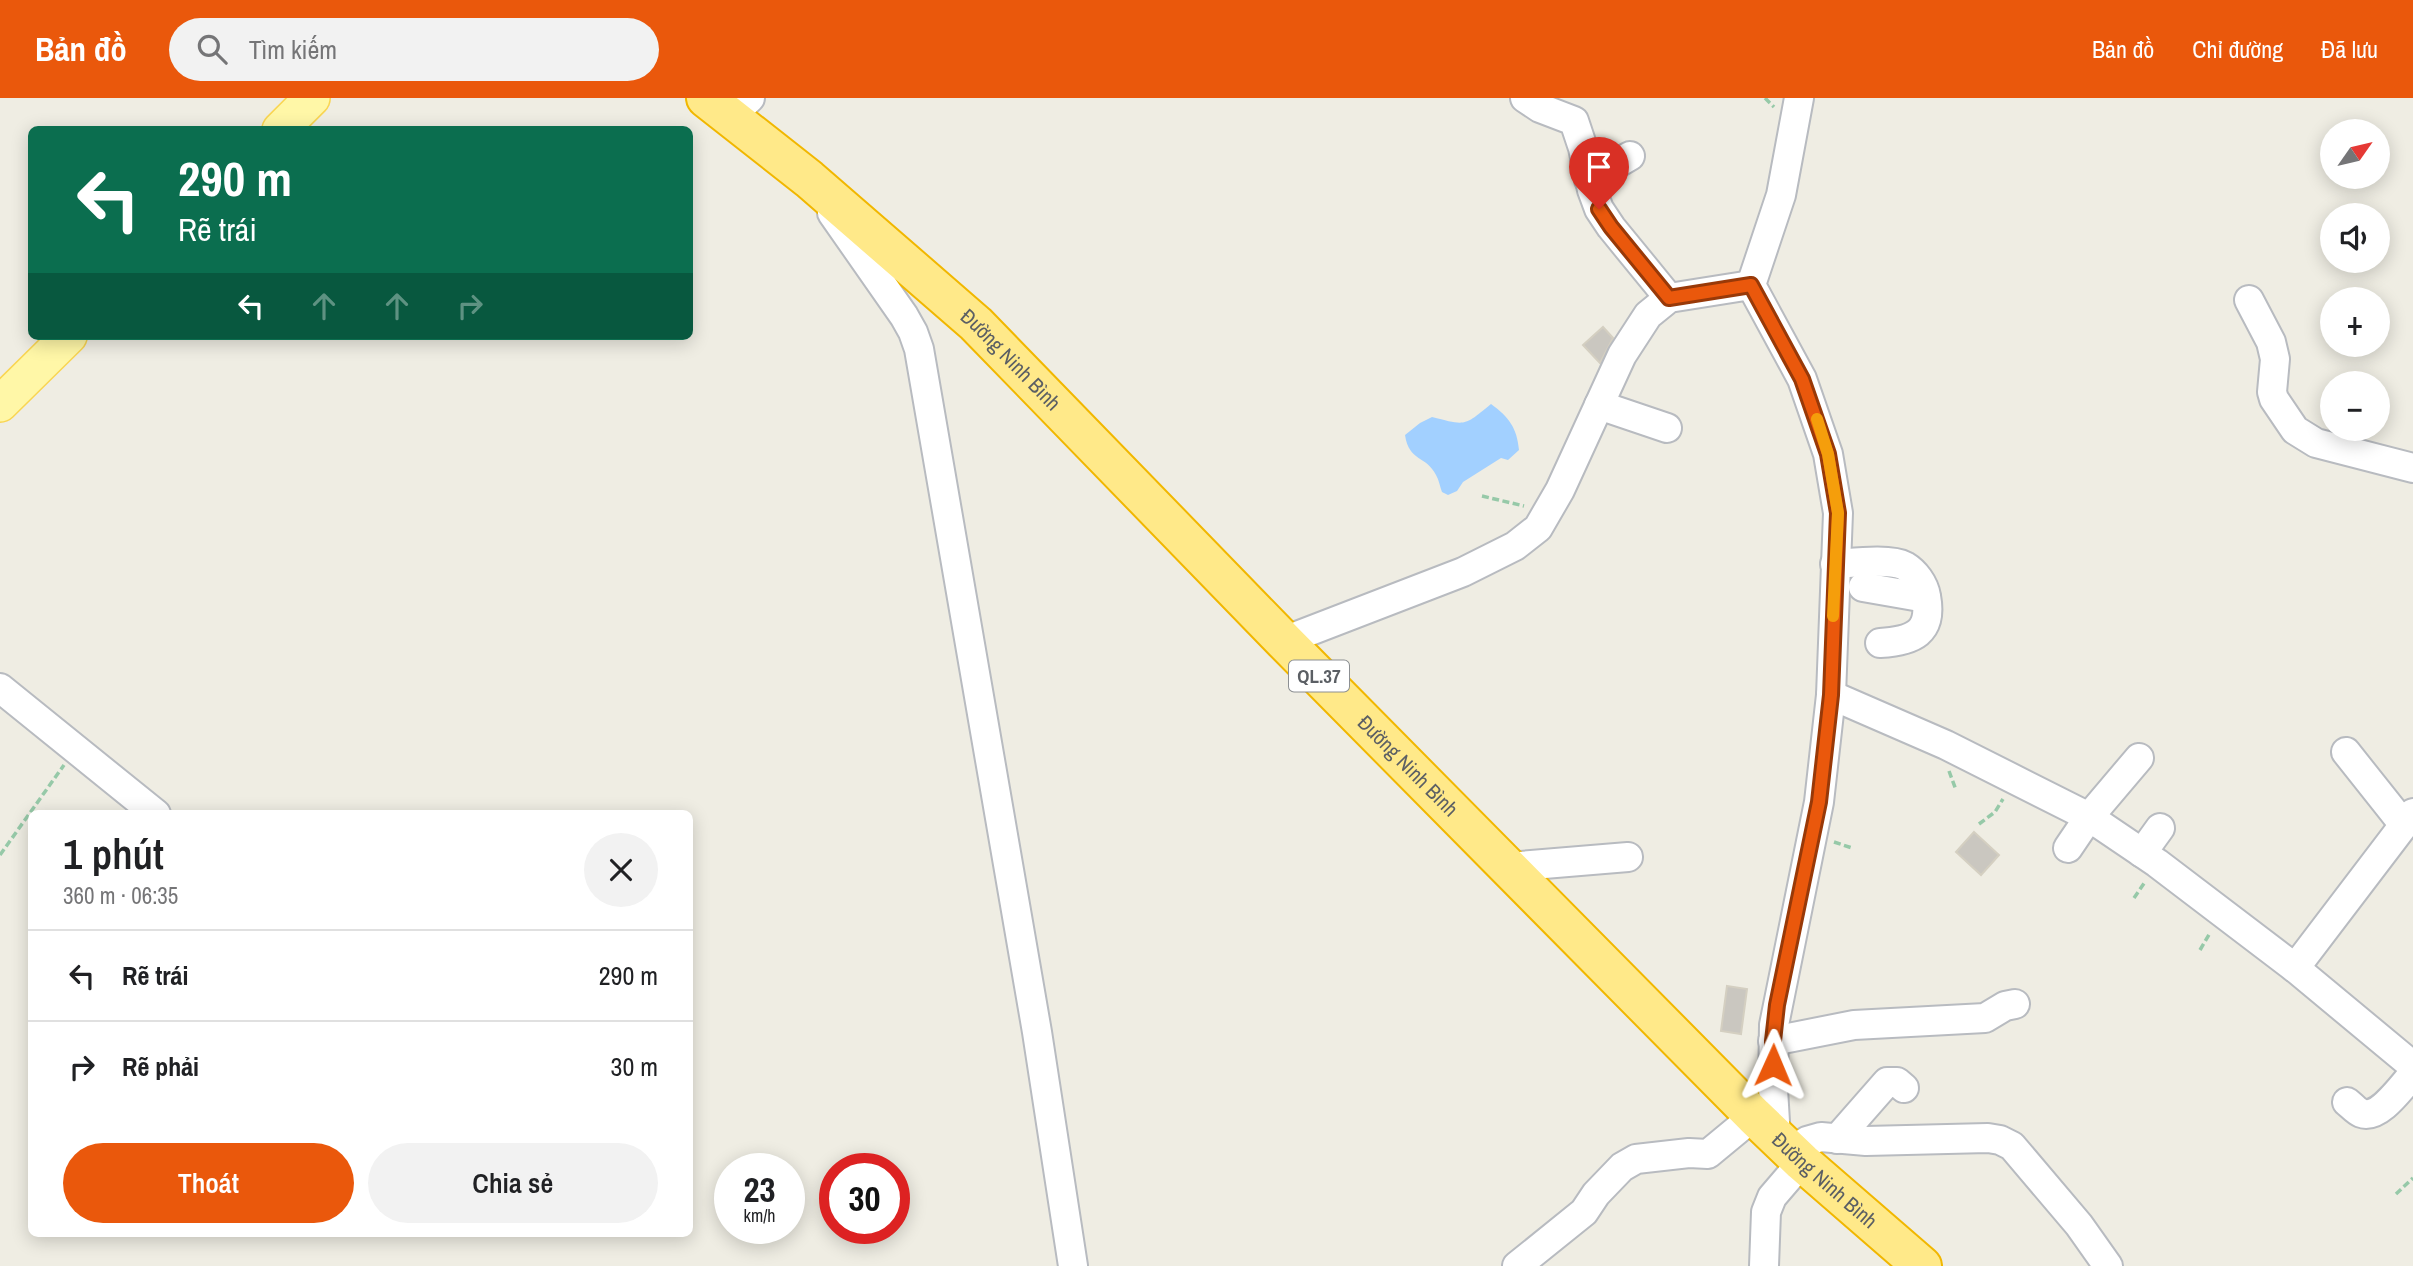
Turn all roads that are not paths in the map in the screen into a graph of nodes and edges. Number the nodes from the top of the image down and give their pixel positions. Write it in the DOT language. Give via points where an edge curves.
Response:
graph roads {
  1 [pos="312,98"];
  2 [pos="1525,98"];
  3 [pos="1799,98"];
  4 [pos="727,104"];
  5 [pos="1574,109"];
  6 [pos="284,126"];
  7 [pos="1630,156"];
  8 [pos="809,180"];
  9 [pos="1589,180"];
  10 [pos="1751,285"];
  11 [pos="1669,298"];
  12 [pos="2249,300"];
  13 [pos="65,340"];
  14 [pos="0,404"];
  15 [pos="1599,405"];
  16 [pos="1667,428"];
  17 [pos="2413,468"];
  18 [pos="1835,564"];
  19 [pos="1863,587"];
  20 [pos="1926,598"];
  21 [pos="1284,641"];
  22 [pos="1880,643"];
  23 [pos="0,688"];
  24 [pos="1831,695"];
  25 [pos="2346,752"];
  26 [pos="2139,758"];
  27 [pos="151,810"];
  28 [pos="2089,817"];
  29 [pos="2408,819"];
  30 [pos="2160,828"];
  31 [pos="2068,848"];
  32 [pos="2142,853"];
  33 [pos="1628,858"];
  34 [pos="1508,867"];
  35 [pos="2295,968"];
  36 [pos="2015,1004"];
  37 [pos="1773,1041"];
  38 [pos="2413,1066"];
  39 [pos="2413,1074"];
  40 [pos="1904,1088"];
  41 [pos="2347,1102"];
  42 [pos="1837,1139"];
  43 [pos="1780,1141"];
  44 [pos="1073,1266"];
  45 [pos="1517,1266"];
  46 [pos="1764,1266"];
  47 [pos="1922,1266"];
  48 [pos="2108,1266"];
  1 -- 6 [label="main road"];
  2 -- 5 [label="street" via="1540,108"];
  3 -- 10 [label="street" via="1781,195"];
  4 -- 8 [label="highway, Đường Ninh Bình / QL.37"];
  5 -- 9 [label="street"];
  7 -- 9 [label="street"];
  8 -- 21 [label="highway, Đường Ninh Bình / QL.37" via="976,324"];
  8 -- 44 [label="street" via="904,316 919,349 1035,1018"];
  9 -- 11 [label="street" via="1611,227"];
  10 -- 11 [label="street"];
  10 -- 18 [label="street" via="1791,356 1822,433 1838,513"];
  11 -- 15 [label="street" via="1648,315 1622,355"];
  12 -- 17 [label="street" via="2271,342 2274,399 2295,430 2316,443"];
  13 -- 14 [label="main road"];
  15 -- 16 [label="street"];
  15 -- 21 [label="street" via="1538,528 1515,546 1463,572"];
  18 -- 20 [label="street" via="1904,565 1924,586"];
  18 -- 24 [label="street"];
  19 -- 20 [label="street"];
  20 -- 22 [label="street" via="1928,618 1922,629 1902,641"];
  21 -- 34 [label="highway, Đường Ninh Bình / QL.37"];
  23 -- 27 [label="street"];
  24 -- 28 [label="street" via="1946,745"];
  24 -- 37 [label="street" via="1819,802"];
  25 -- 29 [label="street"];
  26 -- 28 [label="street"];
  28 -- 31 [label="street"];
  28 -- 32 [label="street"];
  29 -- 35 [label="street"];
  30 -- 32 [label="street"];
  32 -- 35 [label="street"];
  33 -- 34 [label="street"];
  34 -- 43 [label="highway, Đường Ninh Bình / QL.37"];
  35 -- 38 [label="street"];
  36 -- 37 [label="street" via="1985,1018 1854,1025"];
  37 -- 43 [label="street"];
  39 -- 41 [label="street" via="2371,1114 2361,1113"];
  40 -- 42 [label="street" via="1887,1082"];
  42 -- 43 [label="street"];
  42 -- 48 [label="street" via="1988,1138 2012,1146"];
  43 -- 45 [label="street" via="1708,1154 1636,1159 1622,1167 1584,1212"];
  43 -- 46 [label="street" via="1766,1212"];
  43 -- 47 [label="highway, Đường Ninh Bình / QL.37"];
}
